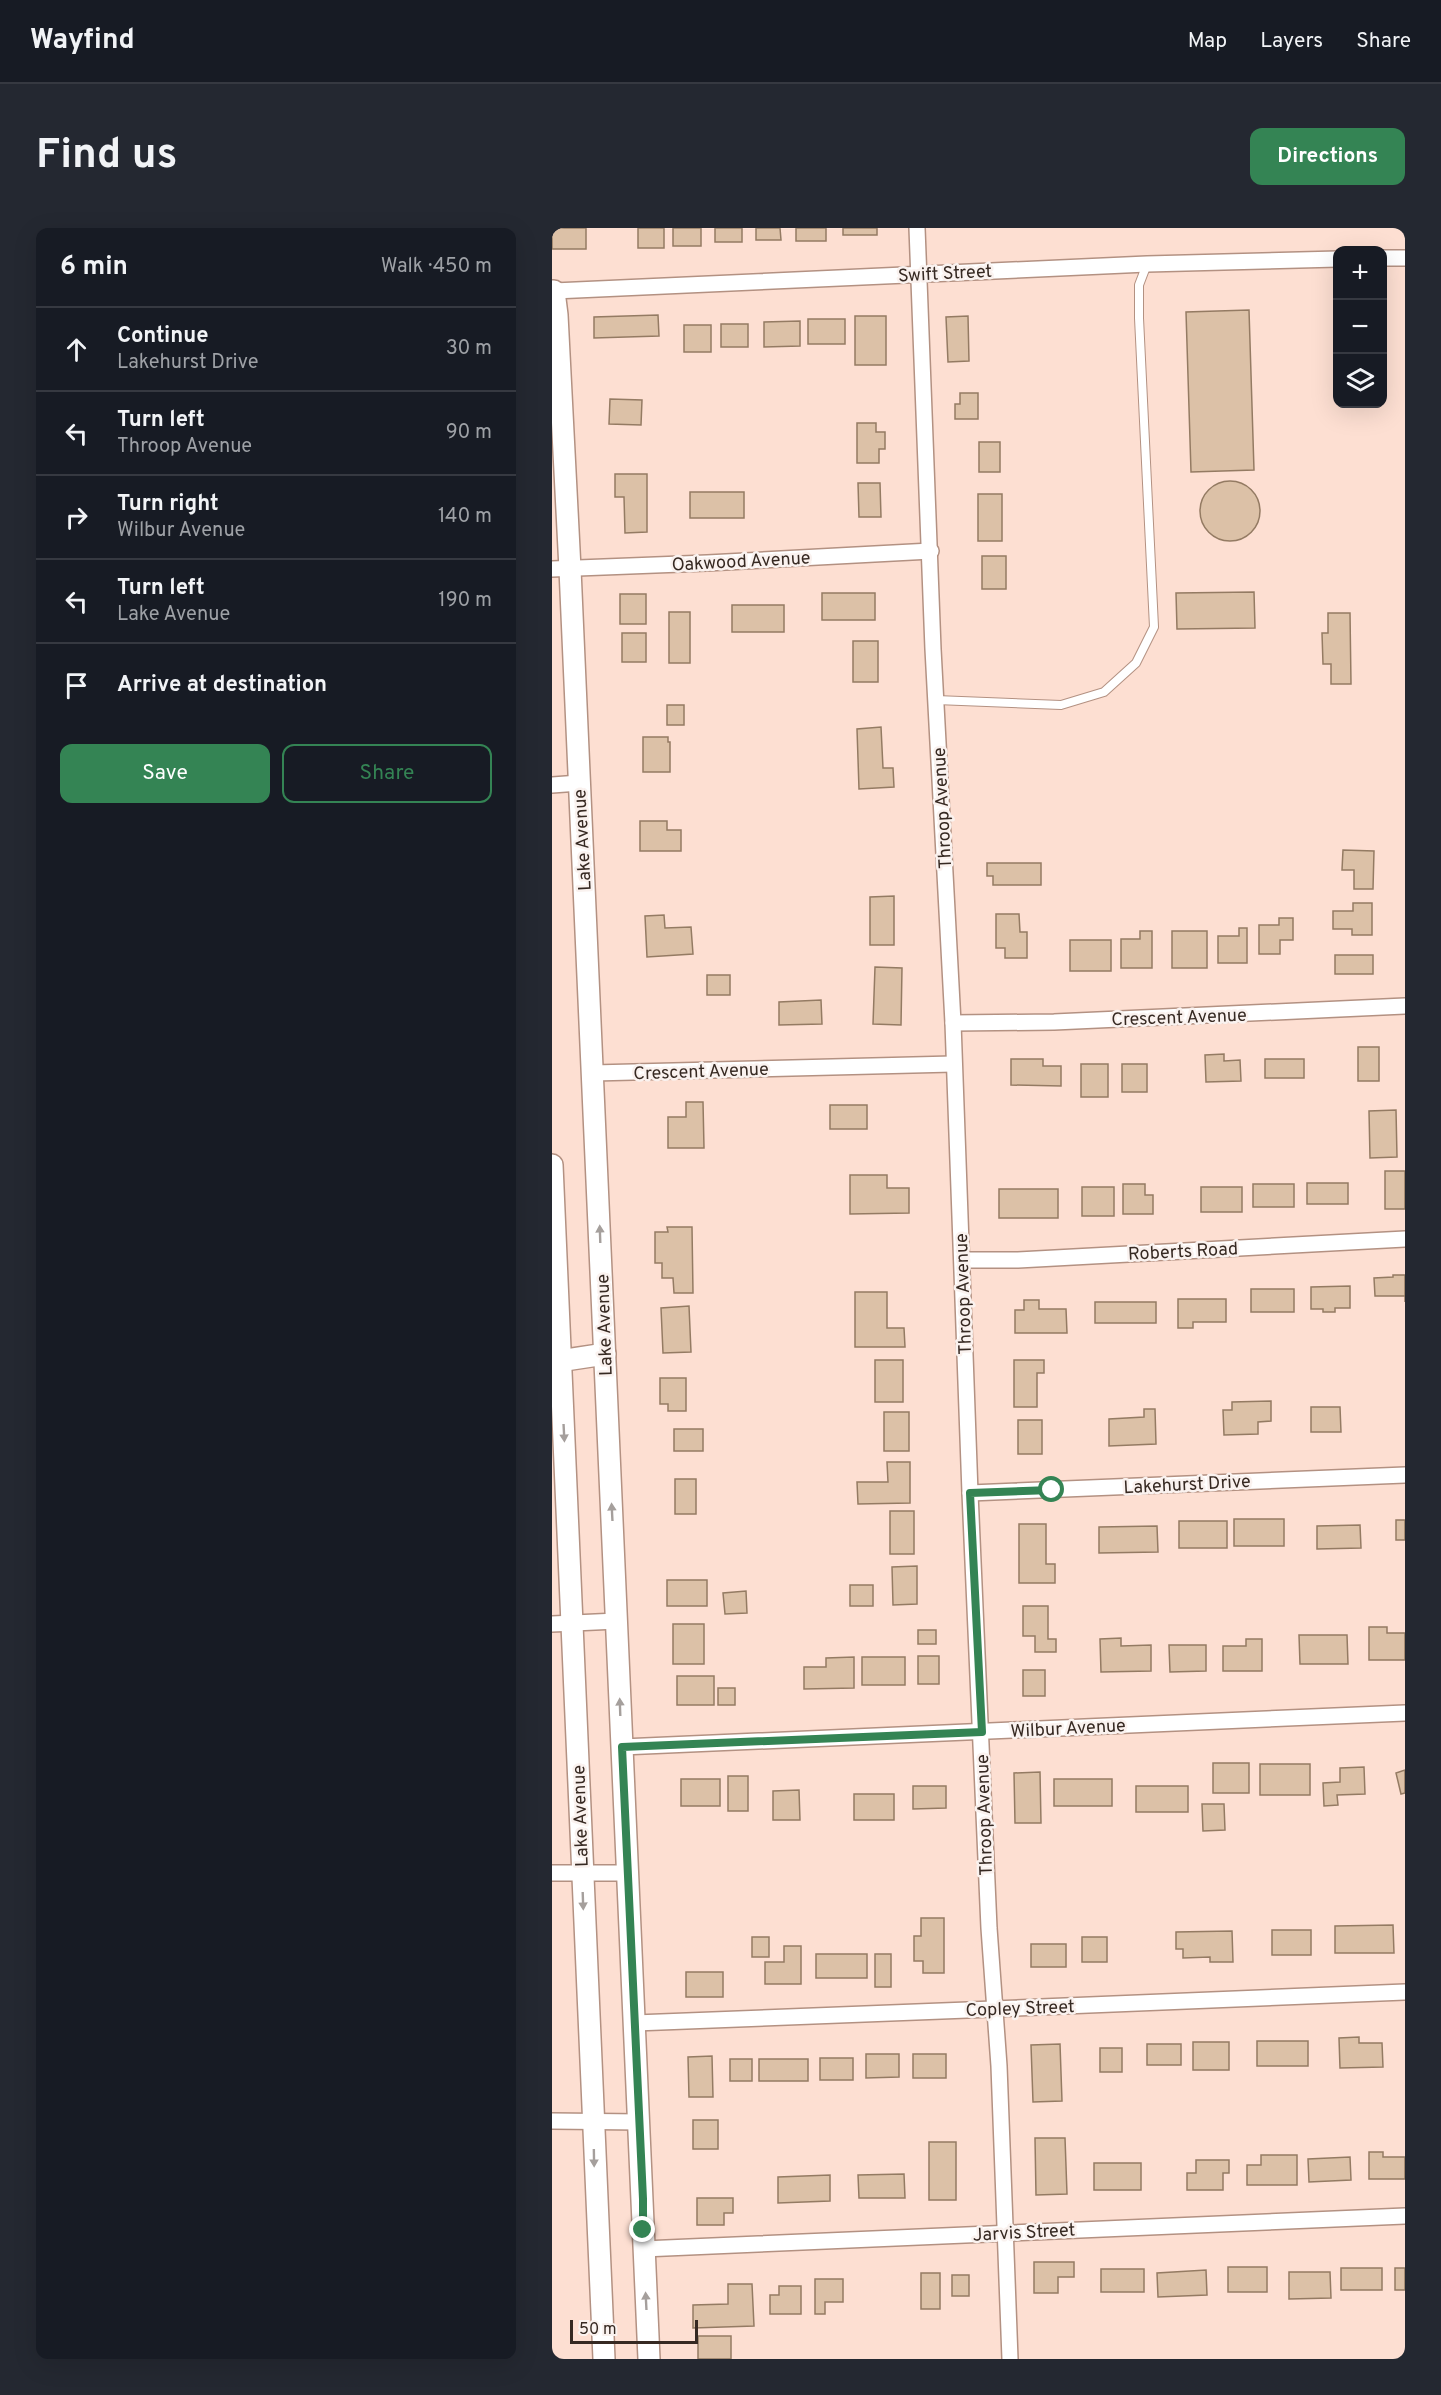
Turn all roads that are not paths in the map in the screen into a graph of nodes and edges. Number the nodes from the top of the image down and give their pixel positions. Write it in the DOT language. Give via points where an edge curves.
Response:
graph roads {
  1 [pos="916,228"];
  2 [pos="1387,258"];
  3 [pos="1405,258"];
  4 [pos="1333,259"];
  5 [pos="1148,264"];
  6 [pos="918,274"];
  7 [pos="553,291"];
  8 [pos="931,551"];
  9 [pos="561,569"];
  10 [pos="936,699"];
  11 [pos="579,783"];
  12 [pos="552,784"];
  13 [pos="1405,1006"];
  14 [pos="953,1023"];
  15 [pos="953,1064"];
  16 [pos="593,1073"];
  17 [pos="552,1165"];
  18 [pos="1405,1239"];
  19 [pos="962,1260"];
  20 [pos="605,1354"];
  21 [pos="556,1362"];
  22 [pos="1405,1475"];
  23 [pos="970,1493"];
  24 [pos="617,1621"];
  25 [pos="562,1624"];
  26 [pos="1405,1713"];
  27 [pos="982,1732"];
  28 [pos="622,1747"];
  29 [pos="552,1873"];
  30 [pos="582,1873"];
  31 [pos="629,1873"];
  32 [pos="1405,1992"];
  33 [pos="995,2008"];
  34 [pos="635,2023"];
  35 [pos="594,2120"];
  36 [pos="552,2121"];
  37 [pos="640,2122"];
  38 [pos="1405,2216"];
  39 [pos="1004,2234"];
  40 [pos="644,2249"];
  41 [pos="604,2359"];
  42 [pos="649,2359"];
  43 [pos="1010,2359"];
  1 -- 6 [label="street, Throop Avenue"];
  2 -- 3 [label="street"];
  4 -- 5 [label="street, Swift Street"];
  5 -- 6 [label="street, Swift Street"];
  5 -- 10 [label="lane" via="1139,285 1139,318 1154,627 1136,663 1104,692 1061,705"];
  6 -- 7 [label="street, Swift Street"];
  6 -- 8 [label="street, Throop Avenue"];
  7 -- 9 [label="main road, Lake Avenue" via="557,315"];
  8 -- 9 [label="street, Oakwood Avenue"];
  8 -- 10 [label="street, Throop Avenue"];
  9 -- 11 [label="main road, Lake Avenue"];
  10 -- 14 [label="street, Throop Avenue"];
  11 -- 12 [label="street"];
  11 -- 16 [label="main road, Lake Avenue"];
  13 -- 14 [label="street, Crescent Avenue" via="1090,1021"];
  14 -- 15 [label="street, Throop Avenue"];
  15 -- 16 [label="street, Crescent Avenue"];
  15 -- 19 [label="street, Throop Avenue"];
  20 -- 16 [label="main road, Lake Avenue, one-way"];
  17 -- 21 [label="main road, Lake Avenue"];
  18 -- 19 [label="street, Roberts Road"];
  19 -- 23 [label="street, Throop Avenue"];
  20 -- 21 [label="main road"];
  24 -- 20 [label="main road, Lake Avenue, one-way"];
  21 -- 25 [label="main road, Lake Avenue, one-way"];
  22 -- 23 [label="street, Lakehurst Drive"];
  23 -- 27 [label="street, Throop Avenue"];
  24 -- 25 [label="street"];
  28 -- 24 [label="main road, Lake Avenue, one-way"];
  25 -- 30 [label="main road, Lake Avenue"];
  26 -- 27 [label="street, Wilbur Avenue"];
  27 -- 28 [label="street, Wilbur Avenue"];
  27 -- 33 [label="street, Throop Avenue"];
  28 -- 31 [label="main road, Lake Avenue"];
  29 -- 30 [label="street"];
  30 -- 31 [label="street"];
  30 -- 35 [label="main road, Lake Avenue, one-way"];
  31 -- 34 [label="main road, Lake Avenue"];
  32 -- 33 [label="street, Copley Street"];
  33 -- 34 [label="street, Copley Street"];
  33 -- 39 [label="street, Throop Avenue"];
  34 -- 37 [label="main road, Lake Avenue"];
  35 -- 36 [label="street"];
  35 -- 37 [label="street"];
  35 -- 41 [label="main road, Lake Avenue, one-way"];
  37 -- 40 [label="main road, Lake Avenue"];
  38 -- 39 [label="street, Jarvis Street"];
  39 -- 40 [label="street, Jarvis Street"];
  39 -- 43 [label="street, Throop Avenue"];
  42 -- 40 [label="main road, Lake Avenue, one-way"];
}
